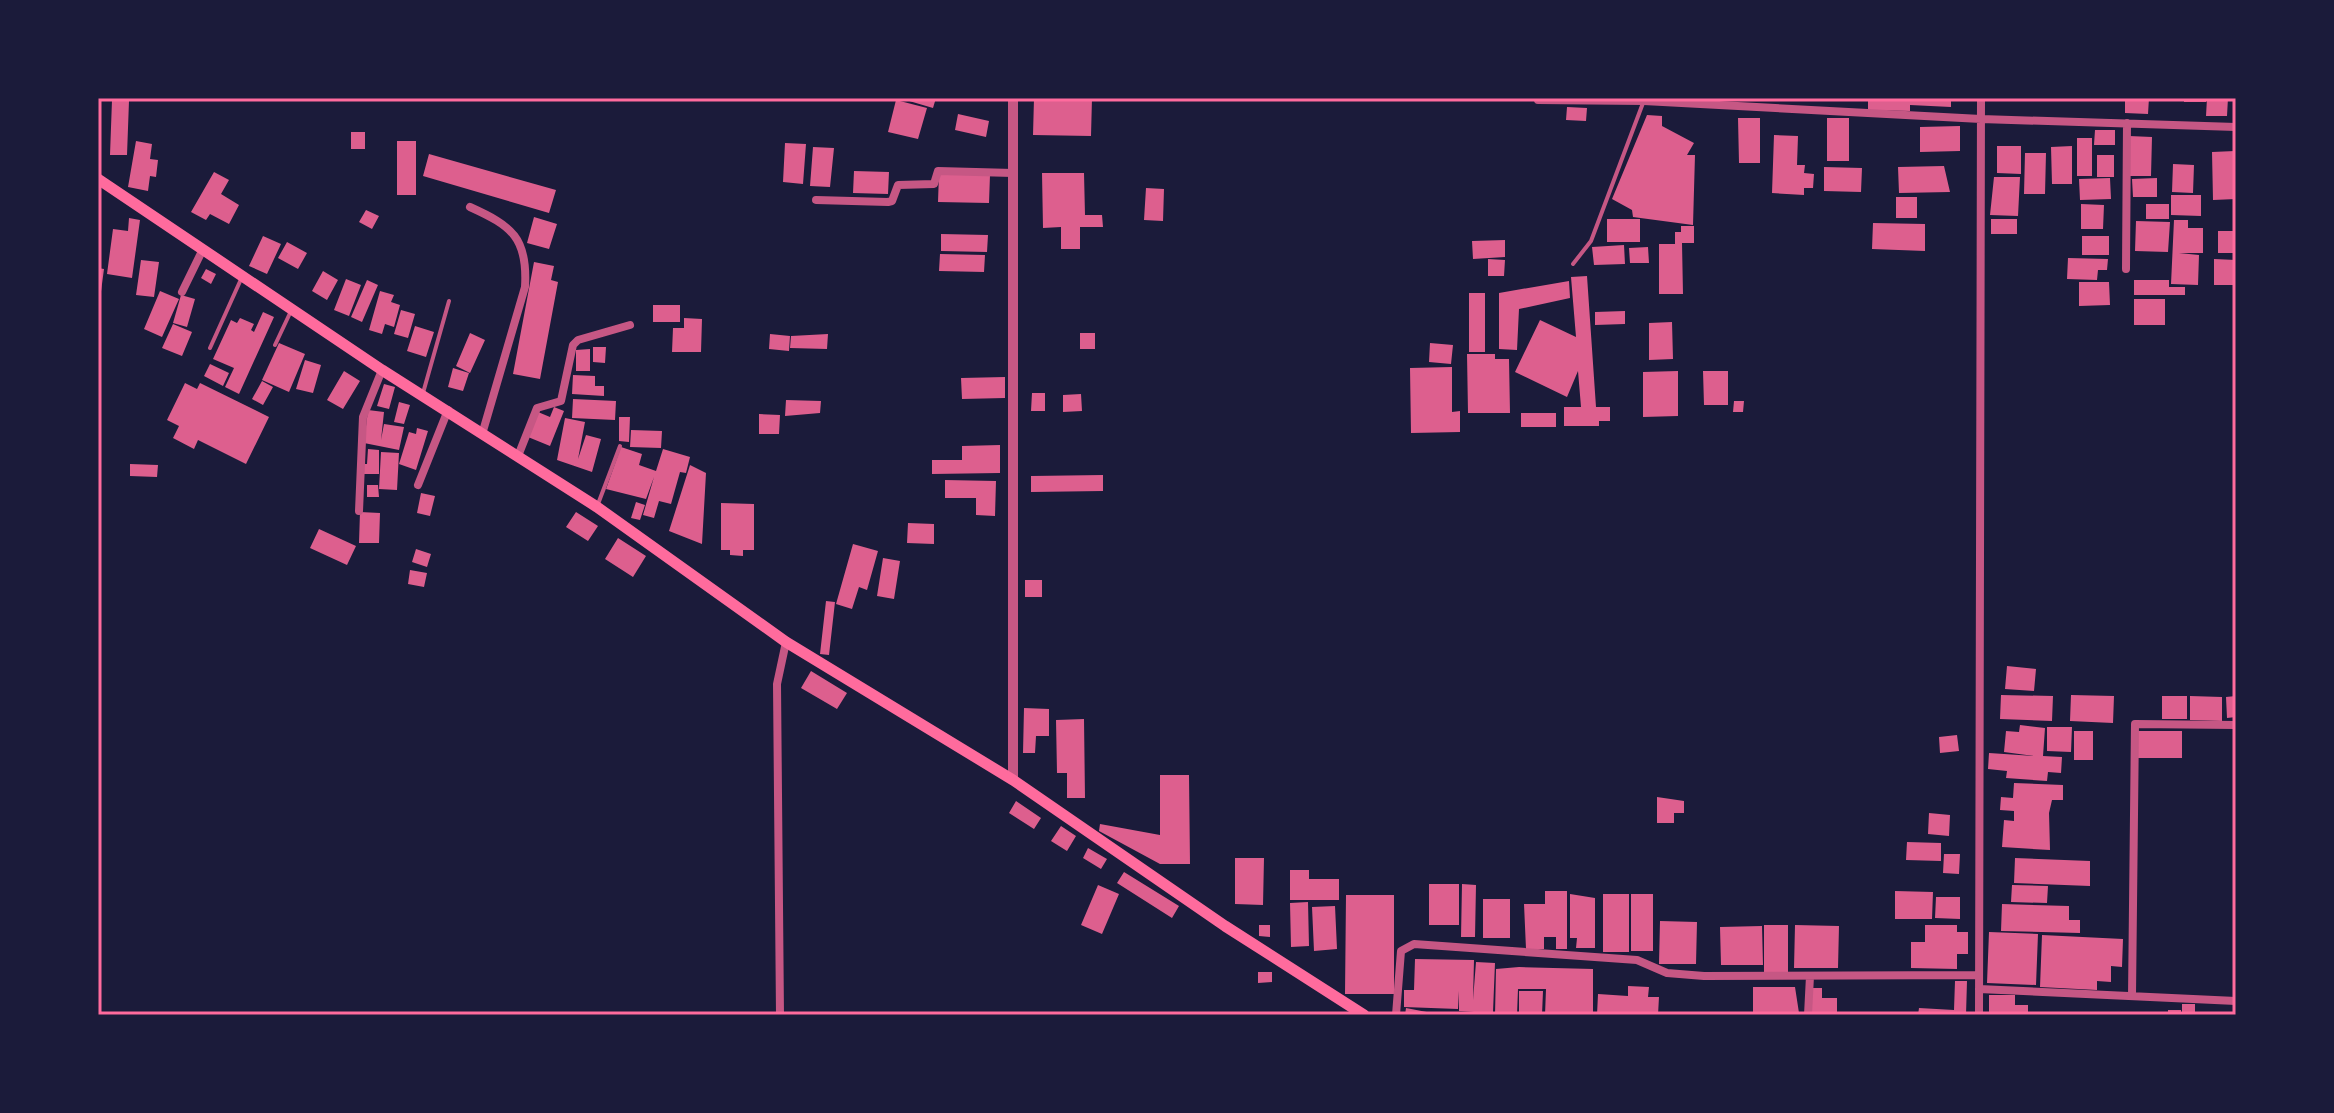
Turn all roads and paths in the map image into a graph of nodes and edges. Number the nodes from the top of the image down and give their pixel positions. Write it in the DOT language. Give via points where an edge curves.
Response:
graph roads {
  1 [pos="1013,98"];
  2 [pos="1981,98"];
  3 [pos="1538,100"];
  4 [pos="1644,101"];
  5 [pos="1981,119"];
  6 [pos="2127,123"];
  7 [pos="2236,127"];
  8 [pos="1013,173"];
  9 [pos="98,179"];
  10 [pos="816,200"];
  11 [pos="470,207"];
  12 [pos="203,249"];
  13 [pos="1573,264"];
  14 [pos="2126,269"];
  15 [pos="243,274"];
  16 [pos="182,292"];
  17 [pos="449,301"];
  18 [pos="292,308"];
  19 [pos="630,325"];
  20 [pos="275,345"];
  21 [pos="210,348"];
  22 [pos="382,370"];
  23 [pos="423,393"];
  24 [pos="448,410"];
  25 [pos="483,431"];
  26 [pos="620,446"];
  27 [pos="518,456"];
  28 [pos="418,485"];
  29 [pos="597,507"];
  30 [pos="359,511"];
  31 [pos="786,642"];
  32 [pos="2236,725"];
  33 [pos="1013,780"];
  34 [pos="1979,975"];
  35 [pos="1810,976"];
  36 [pos="1979,989"];
  37 [pos="2132,996"];
  38 [pos="2236,1001"];
  39 [pos="780,1015"];
  40 [pos="1364,1015"];
  41 [pos="1396,1015"];
  42 [pos="1808,1015"];
  43 [pos="1979,1015"];
  1 -- 8 [label="street"];
  2 -- 5 [label="street"];
  3 -- 4 [label="street"];
  4 -- 5 [label="street"];
  4 -- 13 [label="lane" via="1591,241"];
  5 -- 6 [label="street"];
  5 -- 34 [label="street"];
  6 -- 7 [label="street"];
  6 -- 14 [label="street"];
  8 -- 10 [label="street" via="938,171 934,184 898,185 888,202"];
  8 -- 33 [label="street"];
  9 -- 12 [label="main road"];
  11 -- 25 [label="street" via="501,221 525,253 525,287"];
  12 -- 15 [label="main road"];
  12 -- 16 [label="street"];
  15 -- 18 [label="main road"];
  15 -- 21 [label="lane"];
  17 -- 23 [label="lane"];
  18 -- 20 [label="lane"];
  18 -- 22 [label="main road"];
  19 -- 27 [label="street" via="573,345 561,401 537,408"];
  22 -- 23 [label="main road"];
  22 -- 30 [label="street" via="363,417"];
  23 -- 24 [label="main road"];
  24 -- 25 [label="main road"];
  24 -- 28 [label="street"];
  25 -- 27 [label="main road"];
  26 -- 29 [label="lane"];
  27 -- 29 [label="main road"];
  29 -- 31 [label="main road"];
  31 -- 33 [label="main road"];
  31 -- 39 [label="street" via="777,684"];
  32 -- 37 [label="street" via="2135,724"];
  33 -- 40 [label="main road"];
  34 -- 35 [label="street"];
  34 -- 36 [label="street"];
  35 -- 41 [label="street" via="1704,976 1667,973 1637,960 1414,944 1401,951"];
  35 -- 42 [label="street"];
  36 -- 37 [label="street"];
  36 -- 43 [label="street"];
  37 -- 38 [label="street"];
}
